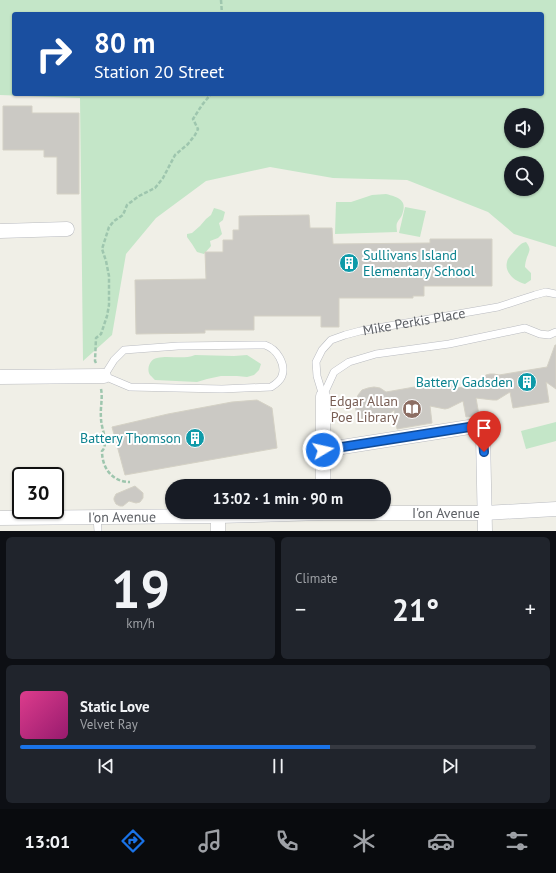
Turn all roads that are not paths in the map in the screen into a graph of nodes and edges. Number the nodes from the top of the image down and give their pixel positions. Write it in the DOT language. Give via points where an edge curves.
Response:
graph roads {
  1 [pos="67,229"];
  2 [pos="0,231"];
  3 [pos="556,294"];
  4 [pos="556,332"];
  5 [pos="101,376"];
  6 [pos="0,377"];
  7 [pos="323,396"];
  8 [pos="323,450"];
  9 [pos="323,479"];
  10 [pos="556,509"];
  11 [pos="391,513"];
  12 [pos="485,513"];
  13 [pos="0,518"];
  14 [pos="173,519"];
  15 [pos="218,519"];
  16 [pos="98,524"];
  17 [pos="218,531"];
  18 [pos="485,531"];
  1 -- 2 [label="street"];
  3 -- 7 [label="lane, Mike Perkis Place" via="546,292 498,308 360,331 331,340 316,362"];
  4 -- 7 [label="lane, Mike Perkis Place" via="549,335 540,334 525,328 449,344 376,354 349,362 334,372"];
  5 -- 5 [label="lane" via="130,388 271,387 278,382 283,368 278,355 265,345 178,346 124,350"];
  5 -- 6 [label="street"];
  7 -- 8 [label="street, Mike Perkis Place"];
  8 -- 9 [label="street, Mike Perkis Place"];
  8 -- 12 [label="street" via="482,425"];
  10 -- 12 [label="street, I'on Avenue"];
  11 -- 12 [label="street, I'on Avenue"];
  12 -- 18 [label="street"];
  13 -- 16 [label="street, I'on Avenue"];
  14 -- 16 [label="street, I'on Avenue"];
  15 -- 17 [label="street"];
}
